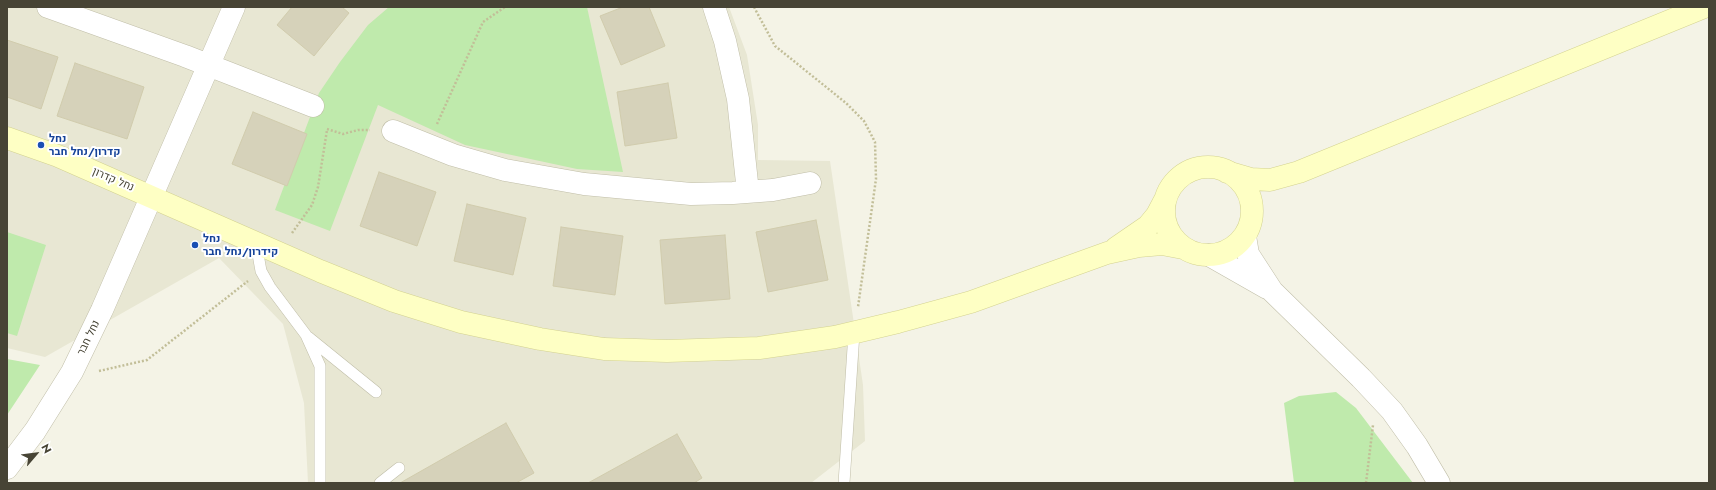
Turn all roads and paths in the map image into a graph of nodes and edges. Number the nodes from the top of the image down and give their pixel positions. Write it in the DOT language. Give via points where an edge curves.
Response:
graph roads {
  1 [pos="48,7"];
  2 [pos="234,7"];
  3 [pos="505,7"];
  4 [pos="714,7"];
  5 [pos="754,7"];
  6 [pos="1704,7"];
  7 [pos="208,65"];
  8 [pos="313,106"];
  9 [pos="327,130"];
  10 [pos="393,131"];
  11 [pos="7,138"];
  12 [pos="428,145"];
  13 [pos="1227,172"];
  14 [pos="1299,172"];
  15 [pos="810,183"];
  16 [pos="748,192"];
  17 [pos="151,196"];
  18 [pos="1166,198"];
  19 [pos="1247,230"];
  20 [pos="256,243"];
  21 [pos="1183,248"];
  22 [pos="279,253"];
  23 [pos="1107,253"];
  24 [pos="1209,255"];
  25 [pos="261,271"];
  26 [pos="1272,291"];
  27 [pos="854,333"];
  28 [pos="306,335"];
  29 [pos="96,375"];
  30 [pos="376,392"];
  31 [pos="1377,394"];
  32 [pos="7,468"];
  33 [pos="399,468"];
  34 [pos="320,483"];
  35 [pos="380,483"];
  36 [pos="844,483"];
  37 [pos="1366,483"];
  38 [pos="1439,483"];
  1 -- 7 [label="street"];
  2 -- 7 [label="street, נחל חבר"];
  3 -- 12 [label="path" via="483,22 476,34"];
  4 -- 16 [label="street" via="725,41 738,100"];
  5 -- 27 [label="path" via="774,46 864,120 875,142 876,179"];
  6 -- 14 [label="main road"];
  7 -- 8 [label="street"];
  7 -- 17 [label="street, נחל חבר"];
  8 -- 9 [label="path"];
  9 -- 10 [label="path" via="343,134 358,130"];
  9 -- 22 [label="path" via="318,188 312,205"];
  10 -- 12 [label="street"];
  11 -- 17 [label="main road, נחל קדרון" via="58,156"];
  12 -- 16 [label="street" via="505,170 584,184 691,194"];
  13 -- 14 [label="main road" via="1250,179 1270,180"];
  13 -- 18 [label="main road" via="1207,167 1194,170 1177,181"];
  13 -- 19 [label="main road" via="1239,179 1250,197 1252,211"];
  14 -- 19 [label="main road" via="1261,201"];
  15 -- 16 [label="street"];
  17 -- 20 [label="main road, נחל קדרון"];
  17 -- 32 [label="street, נחל חבר" via="72,372 35,431"];
  18 -- 21 [label="main road" via="1166,223 1174,239"];
  18 -- 23 [label="main road" via="1148,226"];
  19 -- 24 [label="main road" via="1229,250"];
  19 -- 26 [label="street" via="1248,254"];
  20 -- 22 [label="main road, נחל קדרון"];
  20 -- 25 [label="lane"];
  21 -- 23 [label="main road" via="1162,244"];
  21 -- 24 [label="main road"];
  22 -- 27 [label="main road, נחל קדרון" via="394,301 462,322 540,339 604,349 667,351 759,348"];
  23 -- 27 [label="main road, נחל קדרון" via="971,302"];
  24 -- 26 [label="street"];
  25 -- 28 [label="lane"];
  25 -- 29 [label="path" via="148,360 101,370"];
  26 -- 31 [label="street"];
  27 -- 36 [label="lane"];
  28 -- 30 [label="lane"];
  28 -- 34 [label="lane" via="320,366"];
  31 -- 37 [label="path"];
  31 -- 38 [label="street" via="1405,428"];
  33 -- 35 [label="lane"];
}
